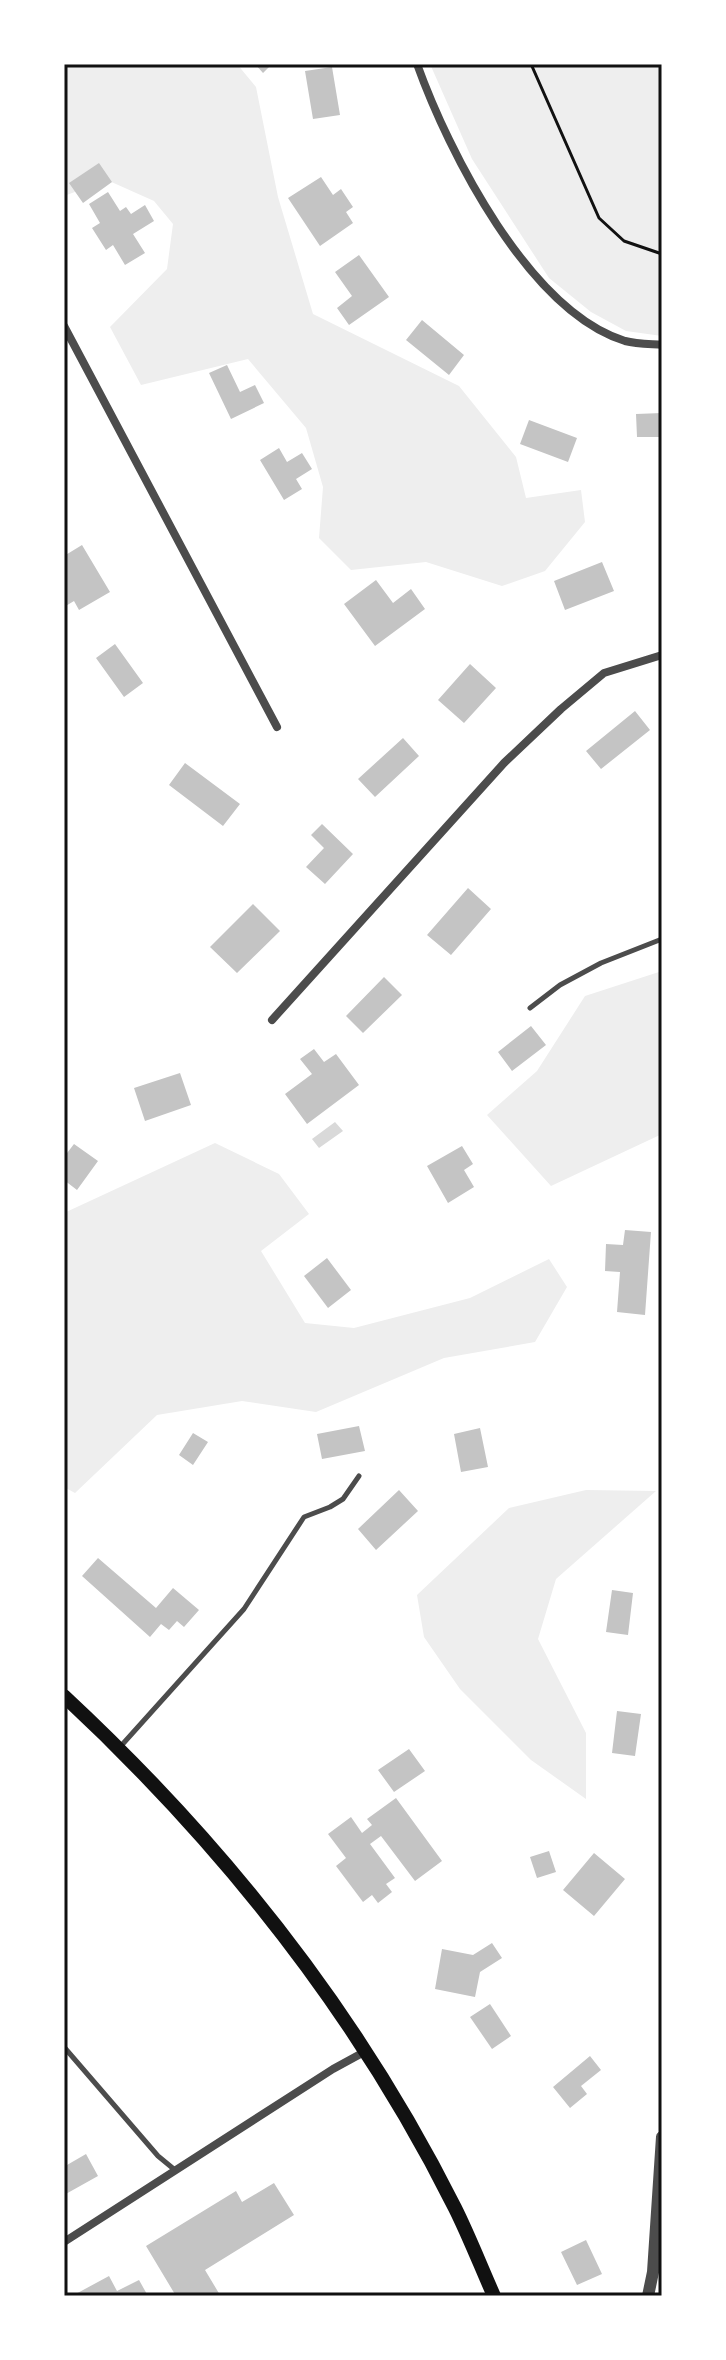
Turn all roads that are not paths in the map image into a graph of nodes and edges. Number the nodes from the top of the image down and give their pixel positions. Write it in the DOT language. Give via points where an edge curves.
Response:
graph roads {
  1 [pos="417,64"];
  2 [pos="64,326"];
  3 [pos="662,345"];
  4 [pos="662,655"];
  5 [pos="277,727"];
  6 [pos="662,939"];
  7 [pos="530,1008"];
  8 [pos="272,1020"];
  9 [pos="359,1476"];
  10 [pos="64,1696"];
  11 [pos="119,1747"];
  12 [pos="64,2047"];
  13 [pos="366,2051"];
  14 [pos="662,2137"];
  15 [pos="175,2170"];
  16 [pos="64,2242"];
  17 [pos="494,2296"];
  18 [pos="648,2296"];
  1 -- 3 [label="street" via="463,170 518,257 587,322 625,341"];
  2 -- 5 [label="street"];
  4 -- 8 [label="street" via="604,673 561,709 504,763"];
  6 -- 7 [label="lane" via="601,963"];
  9 -- 11 [label="lane" via="343,1499 304,1517 244,1609"];
  10 -- 11 [label="main road"];
  11 -- 13 [label="main road" via="201,1834 287,1938"];
  12 -- 15 [label="lane"];
  13 -- 15 [label="street"];
  13 -- 17 [label="main road" via="455,2209"];
  14 -- 18 [label="street"];
  15 -- 16 [label="street"];
}
